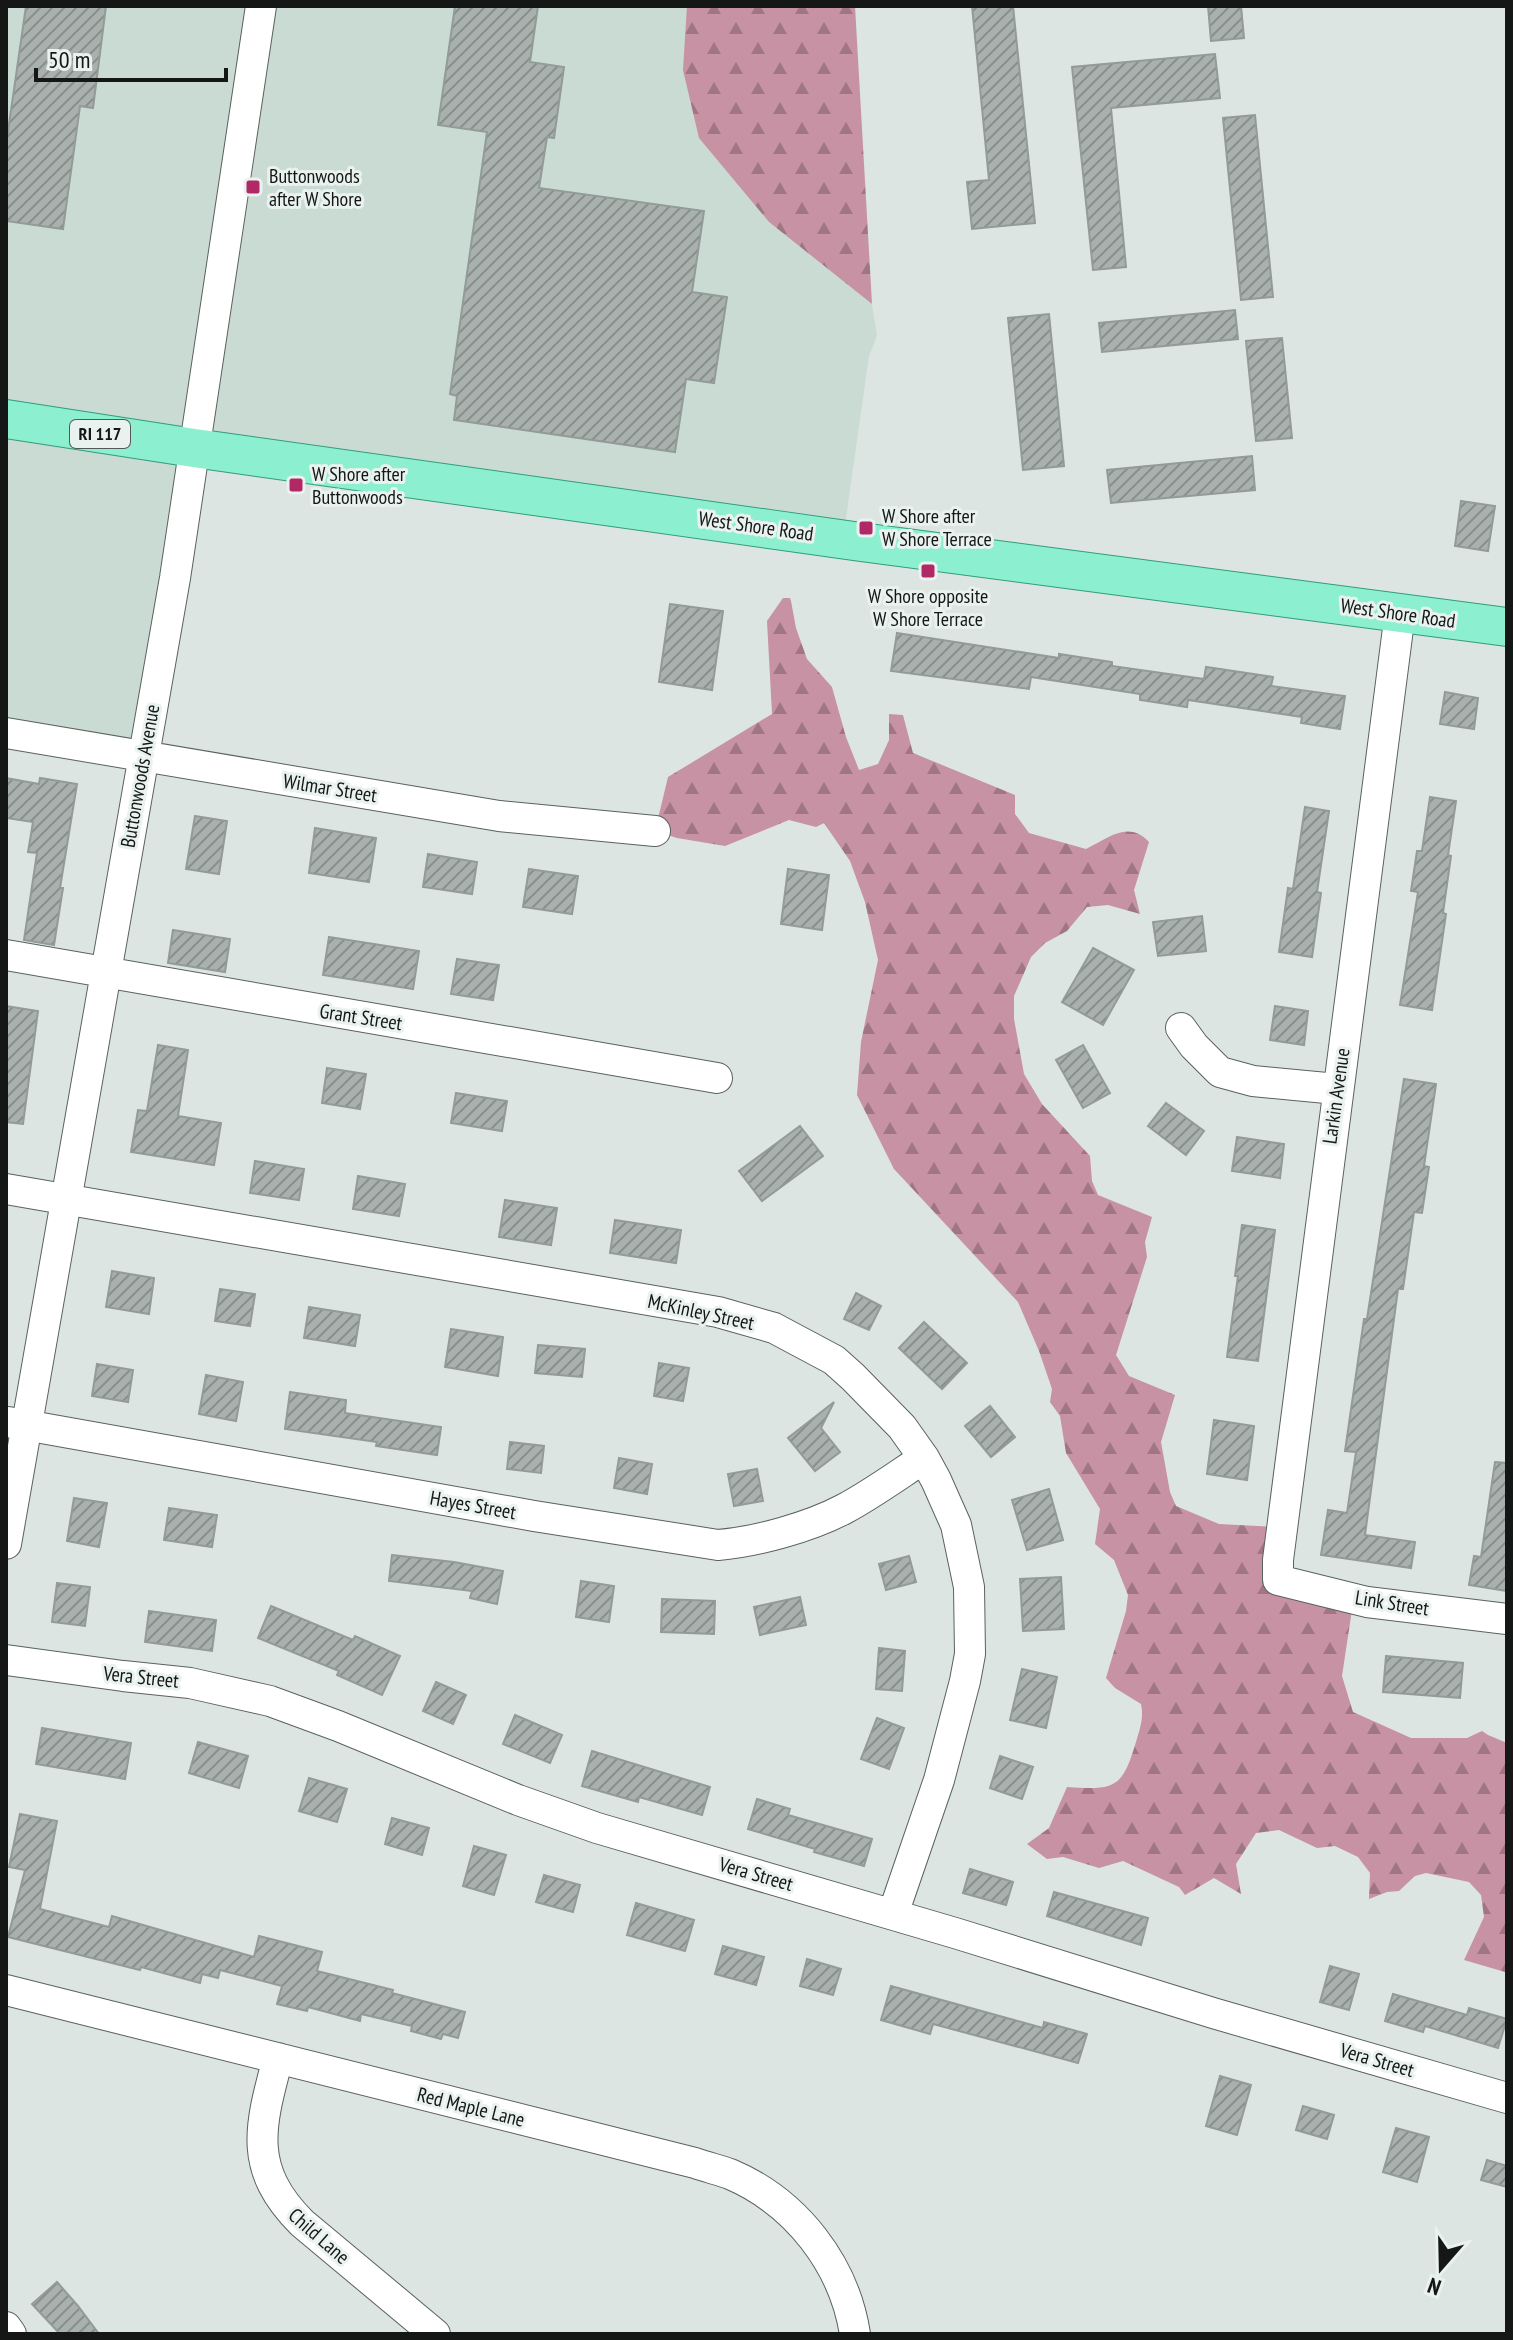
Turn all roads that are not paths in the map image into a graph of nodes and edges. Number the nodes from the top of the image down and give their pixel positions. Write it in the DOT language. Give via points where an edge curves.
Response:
graph roads {
  1 [pos="261,6"];
  2 [pos="6,419"];
  3 [pos="194,448"];
  4 [pos="1400,613"];
  5 [pos="1507,627"];
  6 [pos="6,733"];
  7 [pos="143,758"];
  8 [pos="655,831"];
  9 [pos="6,955"];
  10 [pos="106,973"];
  11 [pos="1181,1028"];
  12 [pos="717,1078"];
  13 [pos="1337,1089"];
  14 [pos="6,1189"];
  15 [pos="67,1199"];
  16 [pos="16,1423"];
  17 [pos="924,1458"];
  18 [pos="6,1544"];
  19 [pos="1278,1580"];
  20 [pos="1507,1619"];
  21 [pos="6,1660"];
  22 [pos="893,1914"];
  23 [pos="6,1990"];
  24 [pos="278,2058"];
  25 [pos="1507,2098"];
  26 [pos="6,2327"];
  27 [pos="11,2334"];
  28 [pos="435,2334"];
  29 [pos="855,2334"];
  1 -- 3 [label="street, Buttonwoods Avenue"];
  2 -- 3 [label="main road, West Shore Road / RI 117"];
  3 -- 4 [label="main road, West Shore Road / RI 117"];
  3 -- 7 [label="street, Buttonwoods Avenue"];
  4 -- 5 [label="main road, West Shore Road / RI 117"];
  4 -- 13 [label="street, Larkin Avenue"];
  6 -- 7 [label="street, Wilmar Street"];
  7 -- 8 [label="street, Wilmar Street" via="499,816"];
  7 -- 10 [label="street, Buttonwoods Avenue"];
  9 -- 10 [label="street, Grant Street"];
  10 -- 12 [label="street, Grant Street"];
  10 -- 15 [label="street, Buttonwoods Avenue"];
  11 -- 13 [label="street" via="1220,1072 1253,1081"];
  13 -- 19 [label="street, Larkin Avenue"];
  14 -- 15 [label="street, McKinley Street"];
  15 -- 16 [label="street, Buttonwoods Avenue"];
  15 -- 17 [label="street, McKinley Street" via="718,1312 774,1328 834,1360 902,1427"];
  16 -- 17 [label="street, Hayes Street" via="718,1545 762,1538 844,1509"];
  16 -- 18 [label="street, Buttonwoods Avenue"];
  17 -- 22 [label="street, McKinley Street" via="956,1525 966,1566 970,1654 939,1780"];
  19 -- 20 [label="street, Link Street" via="1367,1602"];
  21 -- 22 [label="street, Vera Street" via="190,1683 270,1701 597,1828"];
  22 -- 25 [label="street, Vera Street"];
  23 -- 24 [label="street, Red Maple Lane"];
  24 -- 28 [label="street, Child Lane" via="261,2136 271,2182 302,2223"];
  24 -- 29 [label="street, Red Maple Lane" via="731,2175 787,2210 816,2239 840,2282"];
  26 -- 27 [label="street"];
}
